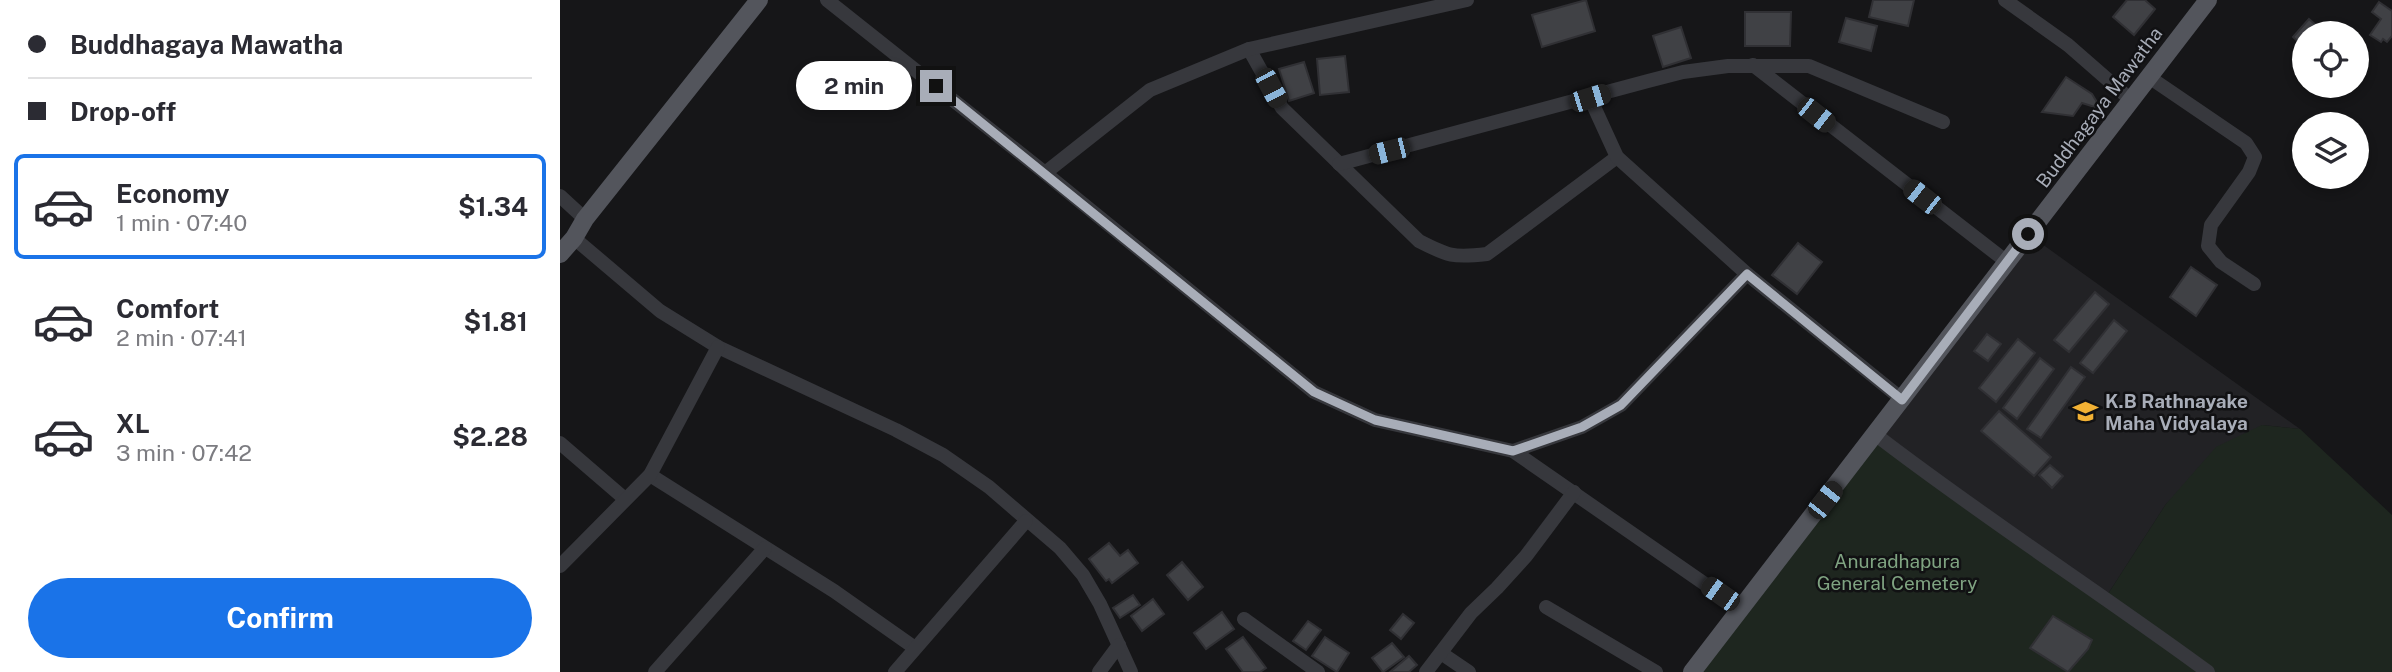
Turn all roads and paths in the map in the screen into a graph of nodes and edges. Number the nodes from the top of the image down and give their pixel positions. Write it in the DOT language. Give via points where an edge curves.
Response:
graph roads {
  1 [pos="759,0"];
  2 [pos="827,0"];
  3 [pos="1467,0"];
  4 [pos="2005,0"];
  5 [pos="2208,0"];
  6 [pos="1249,48"];
  7 [pos="1753,65"];
  8 [pos="2149,77"];
  9 [pos="1590,98"];
  10 [pos="2131,100"];
  11 [pos="1942,122"];
  12 [pos="1617,156"];
  13 [pos="1339,164"];
  14 [pos="1045,173"];
  15 [pos="560,196"];
  16 [pos="584,219"];
  17 [pos="574,238"];
  18 [pos="560,254"];
  19 [pos="2007,262"];
  20 [pos="1747,274"];
  21 [pos="2254,284"];
  22 [pos="718,346"];
  23 [pos="1902,400"];
  24 [pos="1876,435"];
  25 [pos="560,443"];
  26 [pos="1513,451"];
  27 [pos="650,475"];
  28 [pos="1574,492"];
  29 [pos="625,499"];
  30 [pos="1026,521"];
  31 [pos="765,548"];
  32 [pos="560,566"];
  33 [pos="1546,607"];
  34 [pos="1741,609"];
  35 [pos="1244,619"];
  36 [pos="1119,645"];
  37 [pos="915,648"];
  38 [pos="1441,653"];
  39 [pos="655,672"];
  40 [pos="895,672"];
  41 [pos="1099,672"];
  42 [pos="1131,672"];
  43 [pos="1318,672"];
  44 [pos="1426,672"];
  45 [pos="1469,672"];
  46 [pos="1656,672"];
  47 [pos="1692,672"];
  48 [pos="2208,672"];
  1 -- 16 [label="main road"];
  2 -- 14 [label="street"];
  3 -- 6 [label="street"];
  4 -- 10 [label="street" via="2068,45"];
  5 -- 8 [label="main road, Buddhagaya Mawatha"];
  6 -- 13 [label="street" via="1282,108"];
  6 -- 14 [label="street" via="1150,90"];
  7 -- 9 [label="street" via="1683,72"];
  7 -- 11 [label="street" via="1809,66"];
  7 -- 19 [label="street"];
  8 -- 10 [label="main road, Buddhagaya Mawatha"];
  8 -- 21 [label="street" via="2246,143 2255,157 2211,225 2208,246 2221,262"];
  9 -- 12 [label="street"];
  9 -- 13 [label="street"];
  10 -- 19 [label="main road, Buddhagaya Mawatha"];
  12 -- 13 [label="street" via="1487,254 1466,256 1445,255 1419,241"];
  12 -- 20 [label="street"];
  14 -- 26 [label="street" via="1314,392 1375,420"];
  15 -- 16 [label="street"];
  16 -- 17 [label="main road"];
  17 -- 18 [label="main road"];
  17 -- 22 [label="street" via="660,311"];
  19 -- 23 [label="main road, Buddhagaya Mawatha"];
  20 -- 23 [label="street"];
  20 -- 26 [label="street" via="1621,405 1582,427"];
  22 -- 27 [label="street"];
  22 -- 30 [label="street" via="943,455 989,487"];
  23 -- 24 [label="main road, Buddhagaya Mawatha"];
  24 -- 34 [label="main road, Buddhagaya Mawatha"];
  24 -- 48 [label="street"];
  25 -- 29 [label="street"];
  26 -- 28 [label="street"];
  27 -- 29 [label="street"];
  27 -- 31 [label="street"];
  28 -- 34 [label="street"];
  28 -- 38 [label="street" via="1526,556 1471,613"];
  29 -- 32 [label="street"];
  30 -- 36 [label="street" via="1060,548 1083,575"];
  30 -- 37 [label="street"];
  31 -- 37 [label="street"];
  31 -- 39 [label="street"];
  33 -- 46 [label="street"];
  34 -- 47 [label="main road, Buddhagaya Mawatha"];
  35 -- 43 [label="street"];
  36 -- 41 [label="street"];
  36 -- 42 [label="street"];
  37 -- 40 [label="street"];
  38 -- 44 [label="street"];
  38 -- 45 [label="street"];
}
